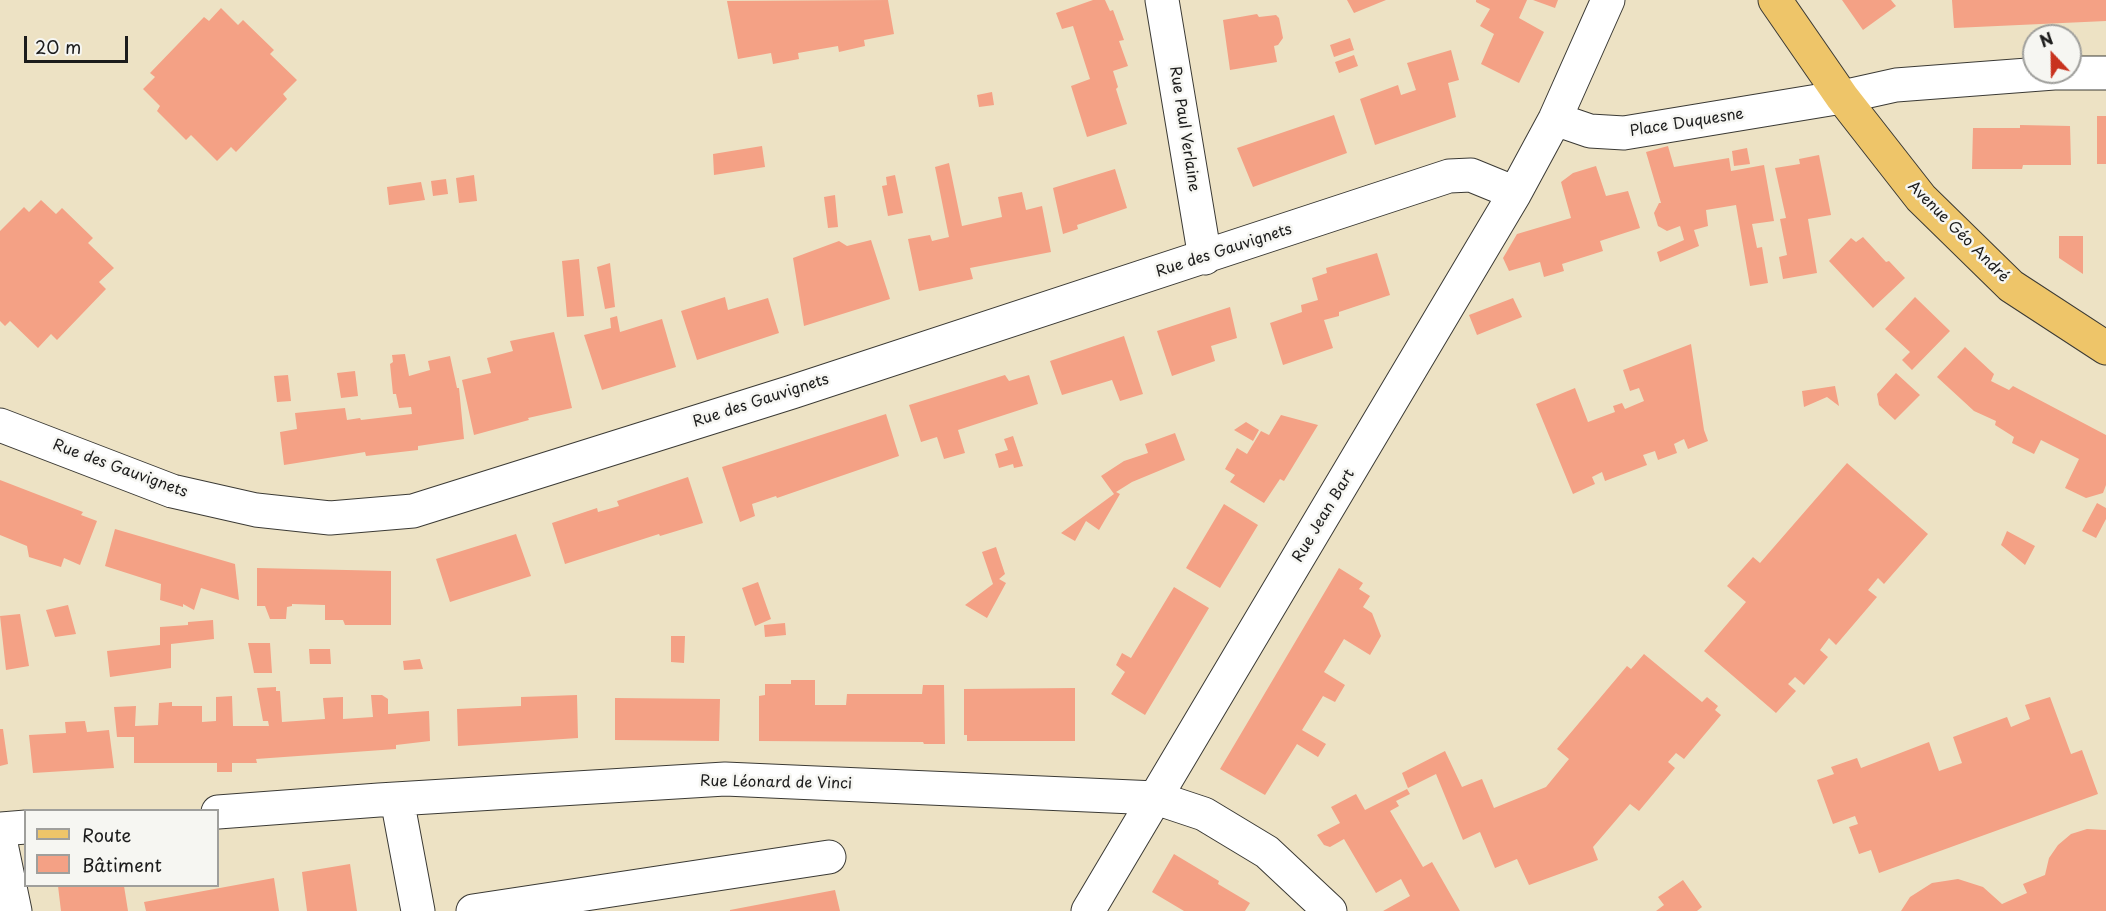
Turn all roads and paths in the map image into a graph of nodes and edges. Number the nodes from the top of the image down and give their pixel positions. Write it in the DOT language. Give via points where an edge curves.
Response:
graph roads {
  1 [pos="1162,0"];
  2 [pos="1608,0"];
  3 [pos="1775,0"];
  4 [pos="2106,74"];
  5 [pos="1842,97"];
  6 [pos="1556,118"];
  7 [pos="1515,194"];
  8 [pos="1205,258"];
  9 [pos="2106,348"];
  10 [pos="0,425"];
  11 [pos="1156,798"];
  12 [pos="396,799"];
  13 [pos="219,812"];
  14 [pos="24,827"];
  15 [pos="0,829"];
  16 [pos="0,839"];
  17 [pos="829,857"];
  18 [pos="15,911"];
  19 [pos="418,911"];
  20 [pos="472,911"];
  21 [pos="1088,911"];
  22 [pos="1330,911"];
  1 -- 8 [label="street, Rue Paul Verlaine"];
  2 -- 6 [label="street"];
  3 -- 5 [label="main road, Avenue Géo André"];
  4 -- 5 [label="street" via="2054,73 1896,85"];
  5 -- 6 [label="street, Place Duquesne" via="1624,133 1590,131"];
  5 -- 9 [label="main road, Avenue Géo André" via="1921,198 2011,286"];
  6 -- 7 [label="street, Rue Jean Bart"];
  7 -- 8 [label="street, Rue des Gauvignets" via="1471,175 1449,176"];
  7 -- 11 [label="street, Rue Jean Bart"];
  8 -- 10 [label="street, Rue des Gauvignets" via="414,511 330,518 256,510 172,490"];
  11 -- 12 [label="street, Rue Léonard de Vinci" via="725,779"];
  11 -- 21 [label="street, Rue Jean Bart"];
  11 -- 22 [label="street, Rue Léonard de Vinci" via="1203,814 1267,852"];
  12 -- 13 [label="street, Rue Léonard de Vinci"];
  12 -- 19 [label="street"];
  14 -- 15 [label="street"];
  16 -- 18 [label="street"];
  17 -- 20 [label="street"];
}
